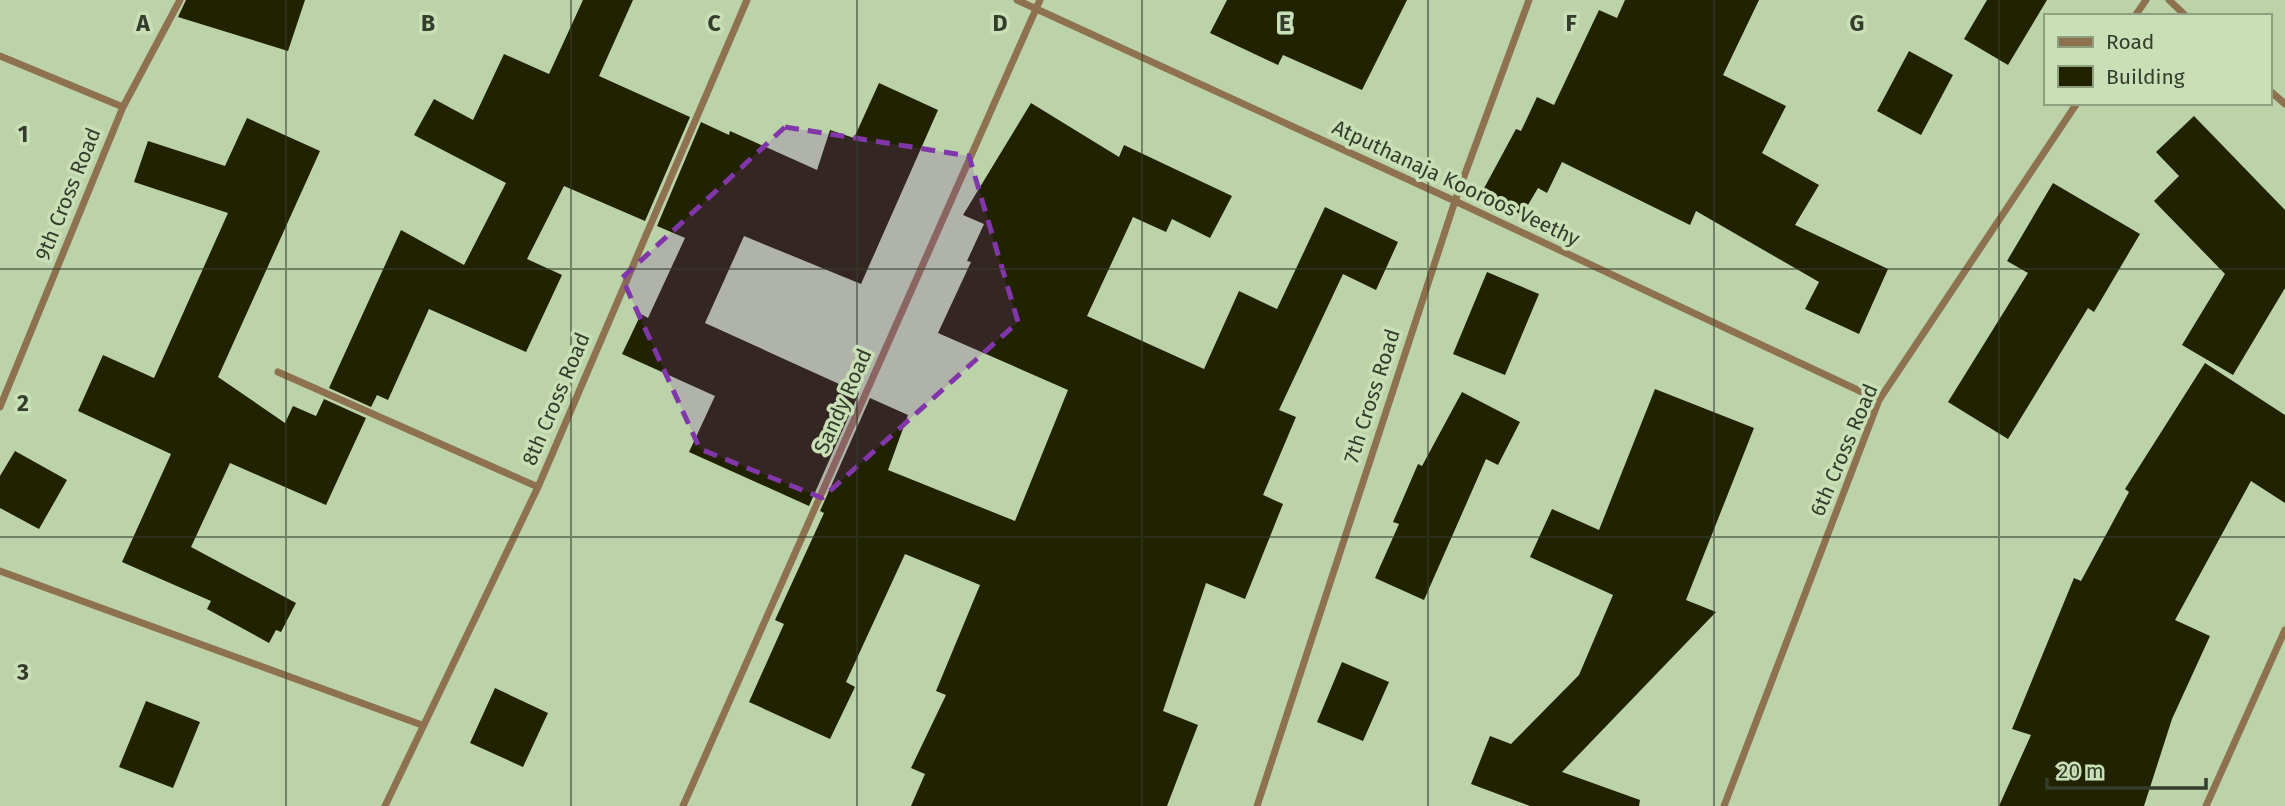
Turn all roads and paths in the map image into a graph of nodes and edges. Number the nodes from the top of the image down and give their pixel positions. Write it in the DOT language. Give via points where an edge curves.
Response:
graph roads {
  1 [pos="180,0"];
  2 [pos="747,0"];
  3 [pos="1017,0"];
  4 [pos="1040,0"];
  5 [pos="1529,0"];
  6 [pos="2169,0"];
  7 [pos="1035,10"];
  8 [pos="2184,14"];
  9 [pos="0,56"];
  10 [pos="2271,92"];
  11 [pos="2285,104"];
  12 [pos="2076,105"];
  13 [pos="123,107"];
  14 [pos="1455,201"];
  15 [pos="278,372"];
  16 [pos="1880,400"];
  17 [pos="0,407"];
  18 [pos="538,487"];
  19 [pos="0,571"];
  20 [pos="2285,630"];
  21 [pos="422,725"];
  22 [pos="384,806"];
  23 [pos="683,806"];
  24 [pos="1257,806"];
  25 [pos="1724,806"];
  26 [pos="2206,806"];
  1 -- 13 [label="street, 9th Cross Road"];
  2 -- 18 [label="street, 8th Cross Road"];
  3 -- 7 [label="street, Atputhanaja Kooroos Veethy"];
  4 -- 7 [label="street, Sandy Road"];
  5 -- 14 [label="street, 7th Cross Road"];
  6 -- 8 [label="street"];
  7 -- 14 [label="street, Atputhanaja Kooroos Veethy"];
  7 -- 23 [label="street, Sandy Road"];
  9 -- 13 [label="street"];
  10 -- 11 [label="street"];
  12 -- 16 [label="street, 6th Cross Road"];
  13 -- 17 [label="street, 9th Cross Road"];
  14 -- 16 [label="street, Atputhanaja Kooroos Veethy"];
  14 -- 24 [label="street, 7th Cross Road"];
  15 -- 18 [label="street"];
  16 -- 25 [label="street, 6th Cross Road"];
  18 -- 21 [label="street, 8th Cross Road"];
  19 -- 21 [label="street"];
  20 -- 26 [label="street"];
  21 -- 22 [label="street, 8th Cross Road"];
}
